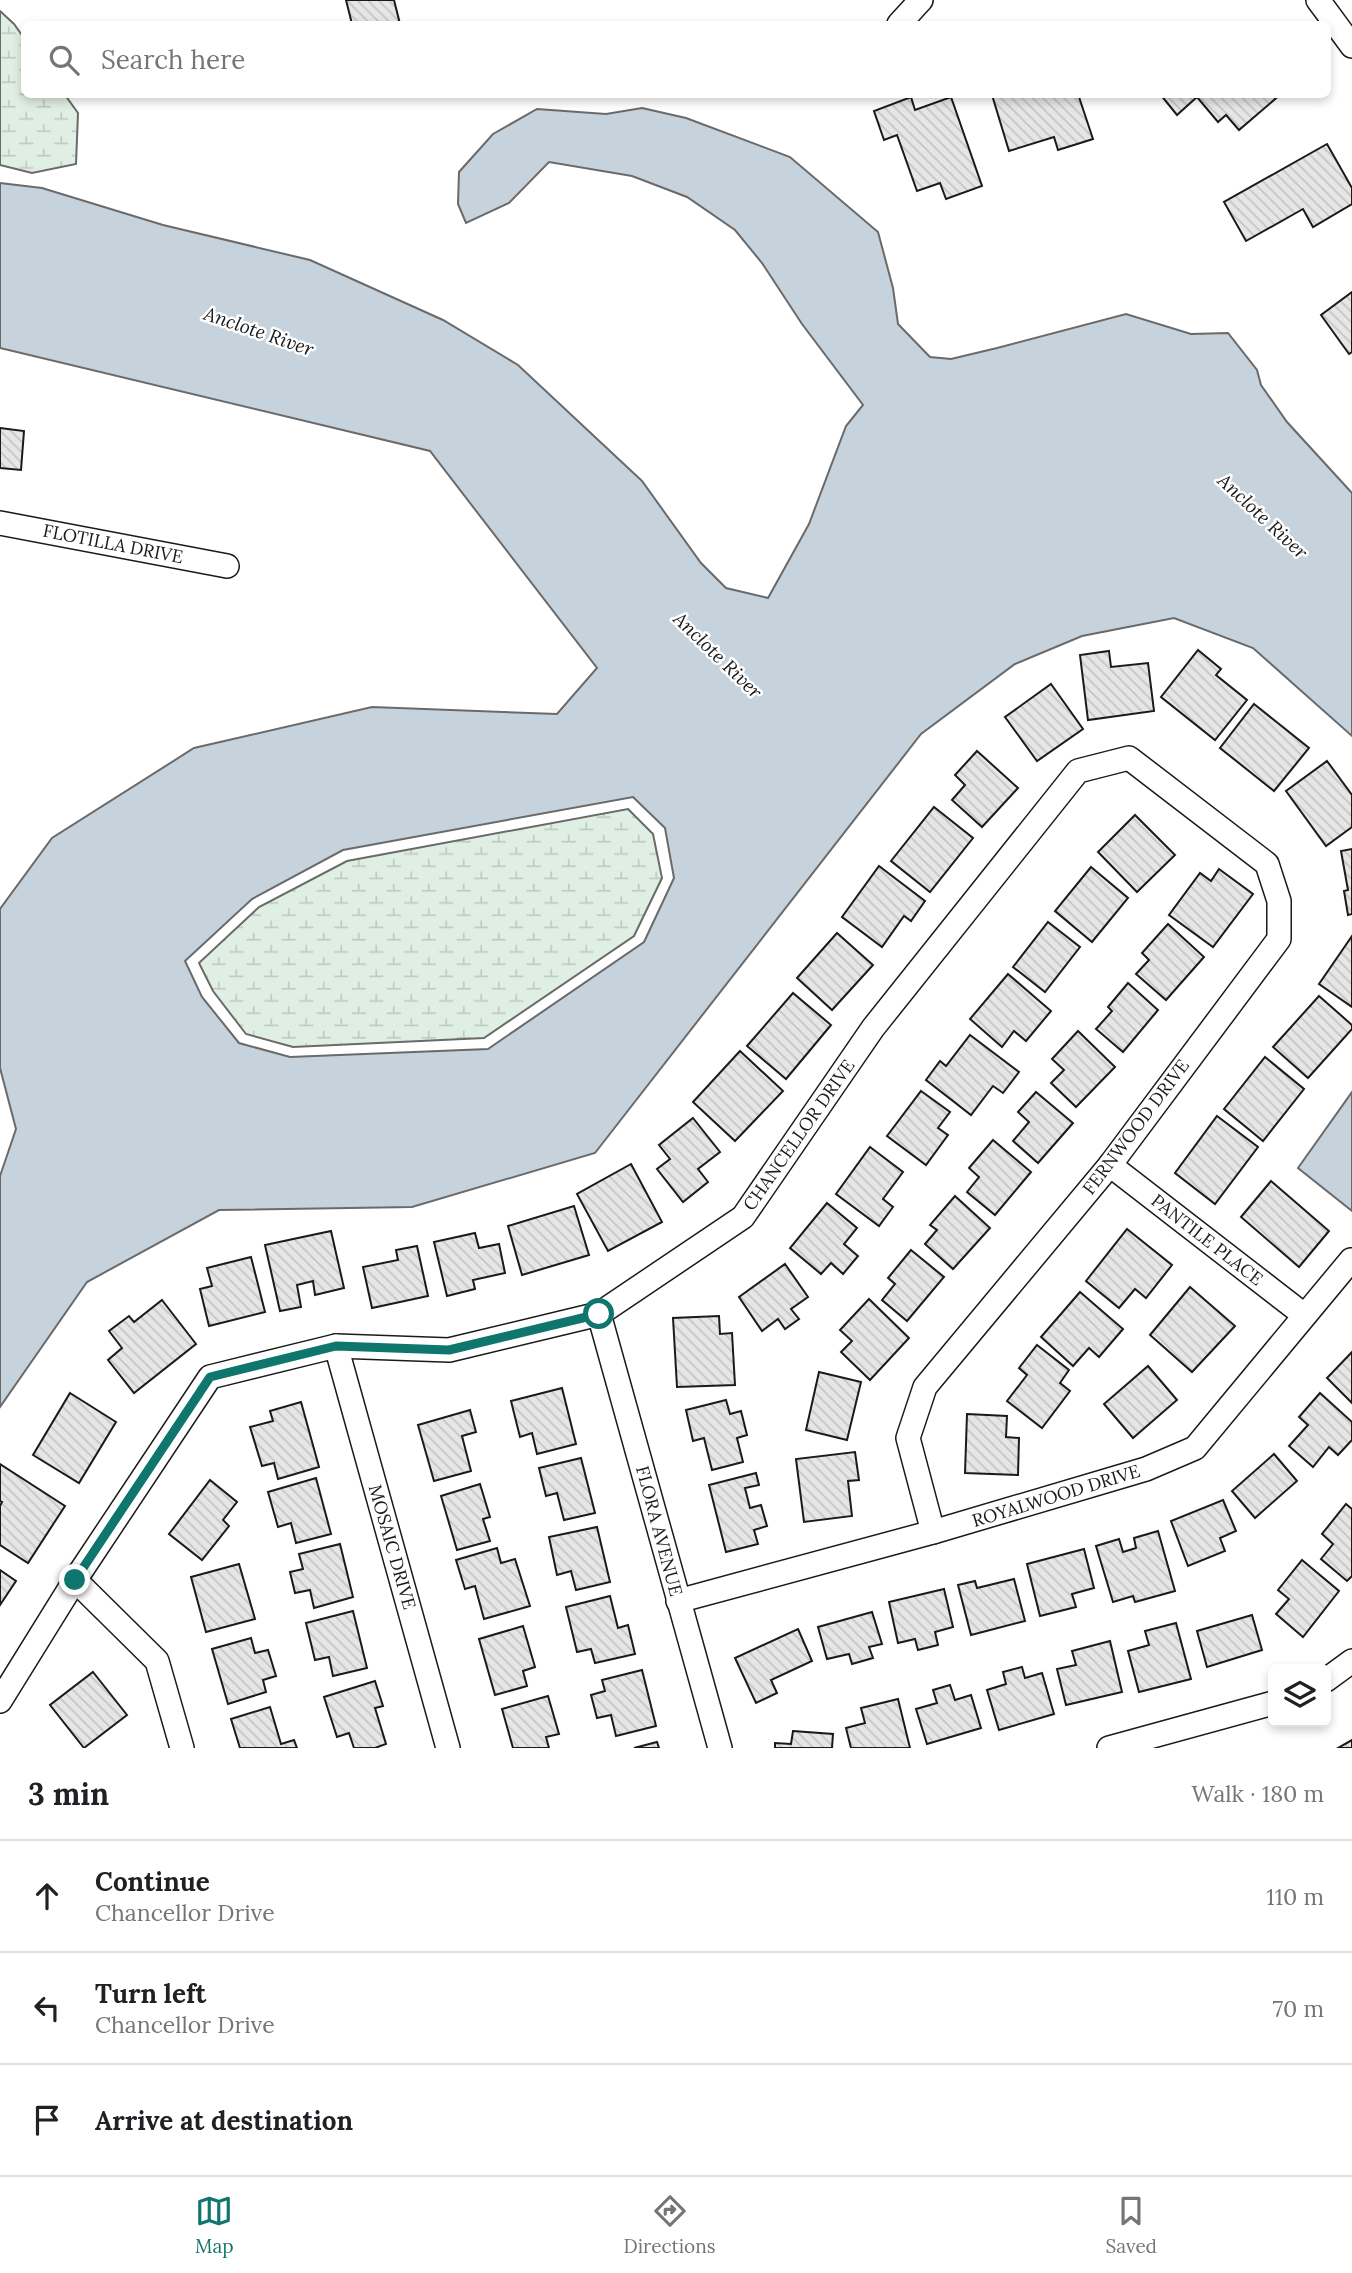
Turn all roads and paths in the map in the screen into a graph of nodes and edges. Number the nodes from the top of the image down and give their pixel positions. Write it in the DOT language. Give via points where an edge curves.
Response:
graph roads {
  1 [pos="921,0"];
  2 [pos="1318,0"];
  3 [pos="902,21"];
  4 [pos="1352,46"];
  5 [pos="0,523"];
  6 [pos="227,566"];
  7 [pos="1129,758"];
  8 [pos="1110,1165"];
  9 [pos="1351,1259"];
  10 [pos="599,1314"];
  11 [pos="1304,1315"];
  12 [pos="336,1346"];
  13 [pos="933,1532"];
  14 [pos="75,1580"];
  15 [pos="678,1601"];
  16 [pos="1352,1661"];
  17 [pos="1331,1676"];
  18 [pos="0,1701"];
  19 [pos="1268,1704"];
  20 [pos="182,1748"];
  21 [pos="448,1748"];
  22 [pos="720,1748"];
  23 [pos="1109,1748"];
  1 -- 3 [label="street"];
  2 -- 4 [label="street"];
  5 -- 6 [label="street, FLOTILLA DRIVE"];
  7 -- 8 [label="street, FERNWOOD DRIVE" via="1267,864 1279,901 1279,939"];
  7 -- 10 [label="street, CHANCELLOR DRIVE" via="1078,771 873,1028 743,1217"];
  8 -- 11 [label="street, PANTILE PLACE"];
  8 -- 13 [label="street, FERNWOOD DRIVE" via="925,1387 908,1438"];
  9 -- 11 [label="street, ROYALWOOD DRIVE"];
  10 -- 12 [label="street, CHANCELLOR DRIVE" via="449,1350"];
  10 -- 15 [label="street, FLORA AVENUE"];
  11 -- 13 [label="street, ROYALWOOD DRIVE" via="1195,1448 1146,1469"];
  12 -- 14 [label="street, CHANCELLOR DRIVE" via="210,1377"];
  12 -- 21 [label="street, MOSAIC DRIVE"];
  13 -- 15 [label="street, ROYALWOOD DRIVE"];
  14 -- 18 [label="street, CHANCELLOR DRIVE"];
  14 -- 20 [label="street" via="157,1661"];
  15 -- 22 [label="street, FLORA AVENUE"];
  16 -- 17 [label="street"];
  19 -- 23 [label="street"];
}
